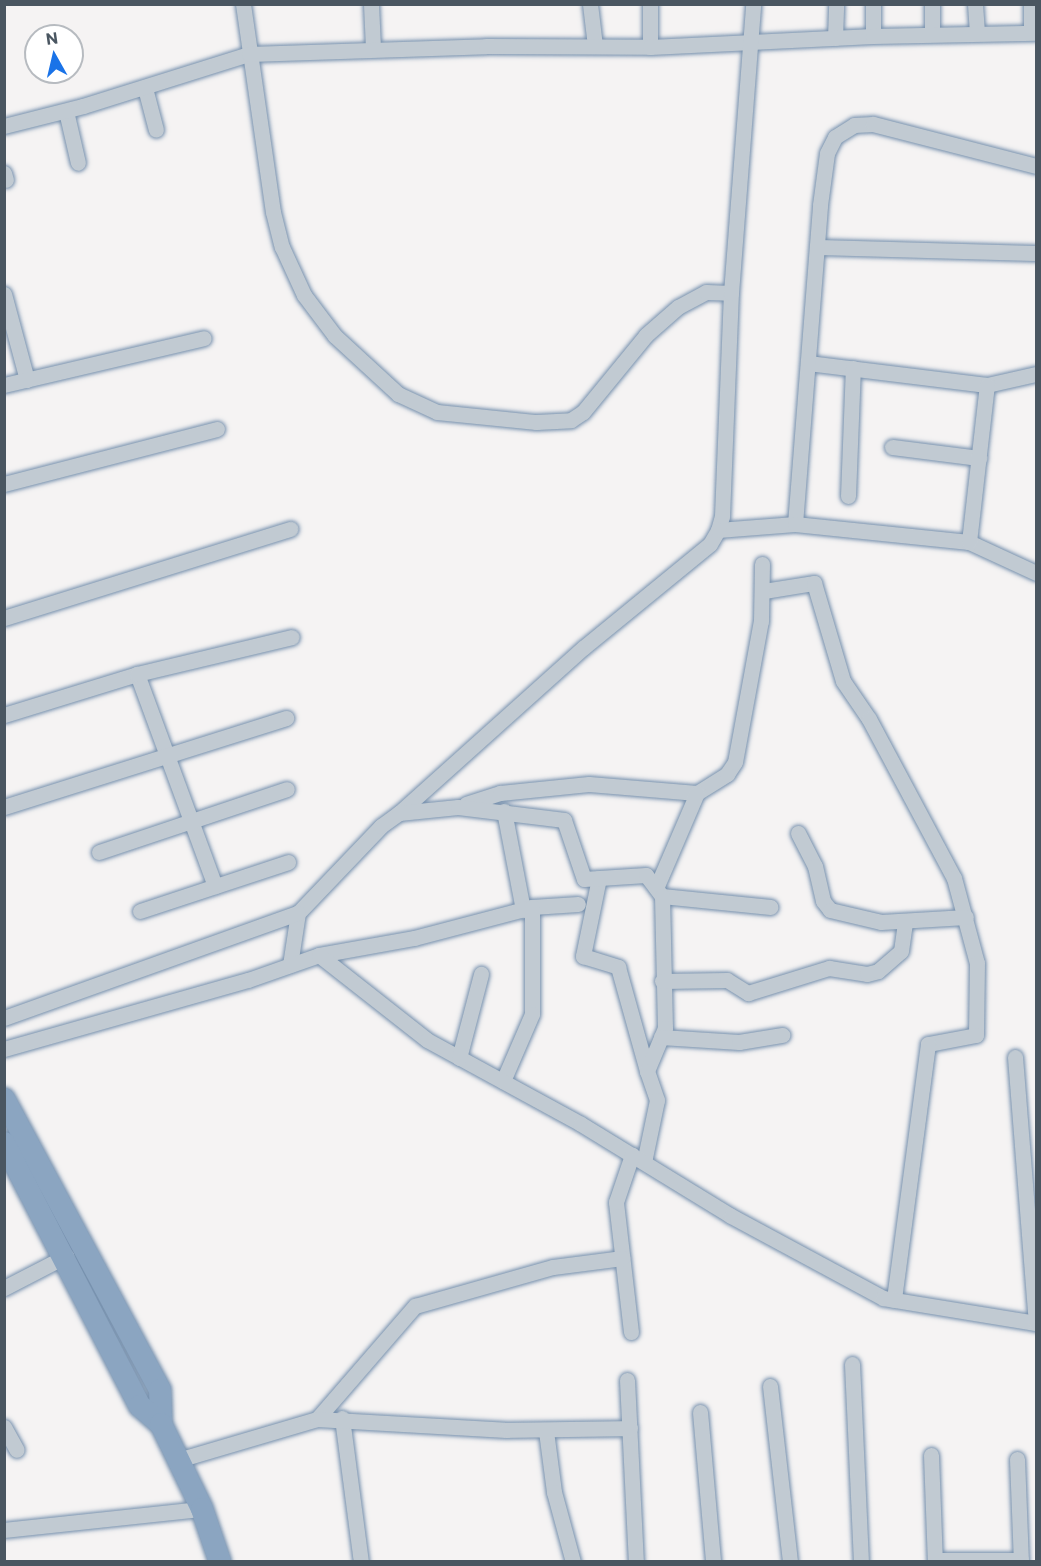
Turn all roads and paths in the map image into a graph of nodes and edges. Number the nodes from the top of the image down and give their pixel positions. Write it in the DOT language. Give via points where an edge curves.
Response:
graph roads {
  1 [pos="243,4"];
  2 [pos="371,4"];
  3 [pos="590,4"];
  4 [pos="650,4"];
  5 [pos="753,4"];
  6 [pos="836,4"];
  7 [pos="873,4"];
  8 [pos="932,4"];
  9 [pos="975,4"];
  10 [pos="1031,4"];
  11 [pos="1034,32"];
  12 [pos="977,33"];
  13 [pos="932,34"];
  14 [pos="873,36"];
  15 [pos="835,38"];
  16 [pos="752,41"];
  17 [pos="595,46"];
  18 [pos="650,47"];
  19 [pos="373,48"];
  20 [pos="249,54"];
  21 [pos="145,88"];
  22 [pos="66,111"];
  23 [pos="4,126"];
  24 [pos="156,130"];
  25 [pos="78,163"];
  26 [pos="1036,166"];
  27 [pos="817,247"];
  28 [pos="1036,253"];
  29 [pos="732,293"];
  30 [pos="4,294"];
  31 [pos="204,338"];
  32 [pos="808,363"];
  33 [pos="853,368"];
  34 [pos="1036,374"];
  35 [pos="27,380"];
  36 [pos="4,385"];
  37 [pos="987,385"];
  38 [pos="217,429"];
  39 [pos="892,447"];
  40 [pos="979,458"];
  41 [pos="4,484"];
  42 [pos="848,496"];
  43 [pos="795,524"];
  44 [pos="290,529"];
  45 [pos="718,530"];
  46 [pos="969,542"];
  47 [pos="762,564"];
  48 [pos="1036,573"];
  49 [pos="764,591"];
  50 [pos="4,618"];
  51 [pos="292,637"];
  52 [pos="137,674"];
  53 [pos="4,715"];
  54 [pos="286,718"];
  55 [pos="167,755"];
  56 [pos="287,789"];
  57 [pos="697,794"];
  58 [pos="4,807"];
  59 [pos="458,807"];
  60 [pos="504,811"];
  61 [pos="399,813"];
  62 [pos="191,819"];
  63 [pos="798,833"];
  64 [pos="99,852"];
  65 [pos="288,862"];
  66 [pos="599,878"];
  67 [pos="215,886"];
  68 [pos="659,892"];
  69 [pos="578,904"];
  70 [pos="770,908"];
  71 [pos="528,909"];
  72 [pos="140,911"];
  73 [pos="298,913"];
  74 [pos="966,917"];
  75 [pos="904,921"];
  76 [pos="319,955"];
  77 [pos="290,965"];
  78 [pos="481,974"];
  79 [pos="662,981"];
  80 [pos="4,1018"];
  81 [pos="782,1035"];
  82 [pos="661,1037"];
  83 [pos="4,1049"];
  84 [pos="1015,1056"];
  85 [pos="459,1058"];
  86 [pos="647,1071"];
  87 [pos="503,1082"];
  88 [pos="4,1099"];
  89 [pos="4,1143"];
  90 [pos="638,1159"];
  91 [pos="66,1256"];
  92 [pos="622,1258"];
  93 [pos="4,1288"];
  94 [pos="894,1300"];
  95 [pos="1036,1323"];
  96 [pos="631,1332"];
  97 [pos="852,1364"];
  98 [pos="627,1380"];
  99 [pos="770,1386"];
  100 [pos="700,1412"];
  101 [pos="342,1418"];
  102 [pos="318,1419"];
  103 [pos="161,1424"];
  104 [pos="4,1427"];
  105 [pos="630,1428"];
  106 [pos="546,1431"];
  107 [pos="17,1450"];
  108 [pos="931,1455"];
  109 [pos="1017,1459"];
  110 [pos="178,1460"];
  111 [pos="202,1509"];
  112 [pos="4,1530"];
  113 [pos="935,1561"];
  114 [pos="1021,1561"];
  115 [pos="219,1562"];
  116 [pos="361,1562"];
  117 [pos="573,1562"];
  118 [pos="636,1562"];
  119 [pos="713,1562"];
  120 [pos="790,1562"];
  121 [pos="861,1562"];
  1 -- 20 [label="street"];
  2 -- 19 [label="street"];
  3 -- 17 [label="street"];
  4 -- 18 [label="street"];
  5 -- 16 [label="street"];
  6 -- 15 [label="street"];
  7 -- 14 [label="street"];
  8 -- 13 [label="street"];
  9 -- 12 [label="street"];
  10 -- 11 [label="street"];
  11 -- 12 [label="street"];
  12 -- 13 [label="street"];
  13 -- 14 [label="street"];
  14 -- 15 [label="street"];
  15 -- 16 [label="street"];
  16 -- 18 [label="street"];
  16 -- 29 [label="street"];
  17 -- 18 [label="street"];
  17 -- 19 [label="street"];
  19 -- 20 [label="street"];
  20 -- 21 [label="street"];
  20 -- 29 [label="street" via="273,212 282,247 304,295 335,336 369,370 417,406 497,419 571,420 583,412 646,335 678,307 706,292"];
  21 -- 22 [label="street"];
  21 -- 24 [label="street"];
  22 -- 23 [label="street"];
  22 -- 25 [label="street"];
  26 -- 27 [label="street" via="873,124 854,126 835,137 827,153"];
  27 -- 28 [label="street"];
  27 -- 32 [label="street"];
  29 -- 45 [label="street" via="722,516"];
  30 -- 35 [label="street"];
  31 -- 35 [label="street"];
  32 -- 33 [label="street"];
  32 -- 43 [label="street"];
  33 -- 37 [label="street"];
  33 -- 42 [label="street"];
  34 -- 37 [label="street"];
  35 -- 36 [label="street"];
  37 -- 40 [label="street"];
  38 -- 41 [label="street"];
  39 -- 40 [label="street"];
  40 -- 46 [label="street"];
  43 -- 45 [label="street"];
  43 -- 46 [label="street"];
  44 -- 50 [label="street"];
  45 -- 61 [label="street" via="710,544 583,648"];
  46 -- 48 [label="street"];
  47 -- 49 [label="street"];
  49 -- 57 [label="street" via="735,762 727,774"];
  49 -- 74 [label="street" via="814,583 843,681 869,719 954,878"];
  51 -- 52 [label="street"];
  52 -- 53 [label="street"];
  52 -- 55 [label="street"];
  54 -- 55 [label="street"];
  55 -- 58 [label="street"];
  55 -- 62 [label="street"];
  56 -- 62 [label="street"];
  57 -- 59 [label="street" via="589,784 500,794"];
  57 -- 68 [label="street"];
  59 -- 60 [label="street"];
  59 -- 61 [label="street"];
  60 -- 66 [label="street" via="564,820 584,879"];
  60 -- 71 [label="street"];
  61 -- 73 [label="street" via="381,826"];
  62 -- 64 [label="street"];
  62 -- 67 [label="street"];
  63 -- 75 [label="street" via="814,866 823,901 830,910 881,922"];
  65 -- 67 [label="street"];
  66 -- 68 [label="street" via="646,875"];
  66 -- 86 [label="street" via="583,956 618,967"];
  67 -- 72 [label="street"];
  68 -- 70 [label="street"];
  68 -- 79 [label="street"];
  69 -- 71 [label="street"];
  71 -- 76 [label="street" via="414,938"];
  71 -- 87 [label="street" via="532,1014"];
  73 -- 77 [label="street"];
  73 -- 80 [label="street"];
  74 -- 75 [label="street"];
  74 -- 94 [label="street" via="977,963 978,1030 967,1039 928,1044"];
  75 -- 79 [label="street" via="901,951 878,971 867,974 829,968 748,993 727,980"];
  76 -- 77 [label="street"];
  76 -- 85 [label="street" via="427,1040"];
  77 -- 83 [label="street"];
  78 -- 85 [label="street"];
  79 -- 82 [label="street" via="665,1028"];
  81 -- 82 [label="street" via="739,1042"];
  82 -- 86 [label="street"];
  84 -- 95 [label="street"];
  85 -- 87 [label="street"];
  86 -- 90 [label="street" via="657,1100"];
  87 -- 90 [label="street"];
  88 -- 103 [label="highway" via="160,1390"];
  89 -- 91 [label="highway"];
  90 -- 92 [label="street" via="616,1202"];
  90 -- 94 [label="street" via="731,1216 883,1298"];
  91 -- 93 [label="street"];
  91 -- 103 [label="highway" via="140,1406"];
  92 -- 96 [label="street"];
  92 -- 102 [label="street" via="554,1267 416,1306"];
  94 -- 95 [label="street"];
  97 -- 121 [label="street"];
  98 -- 105 [label="street"];
  99 -- 120 [label="street"];
  100 -- 119 [label="street"];
  101 -- 102 [label="street"];
  101 -- 106 [label="street"];
  101 -- 116 [label="street"];
  102 -- 110 [label="street"];
  103 -- 110 [label="highway"];
  104 -- 107 [label="street"];
  105 -- 106 [label="street"];
  105 -- 118 [label="street"];
  106 -- 117 [label="street" via="554,1492"];
  108 -- 113 [label="street"];
  109 -- 114 [label="street"];
  110 -- 111 [label="highway"];
  111 -- 112 [label="street"];
  111 -- 115 [label="highway"];
  113 -- 114 [label="street"];
}
